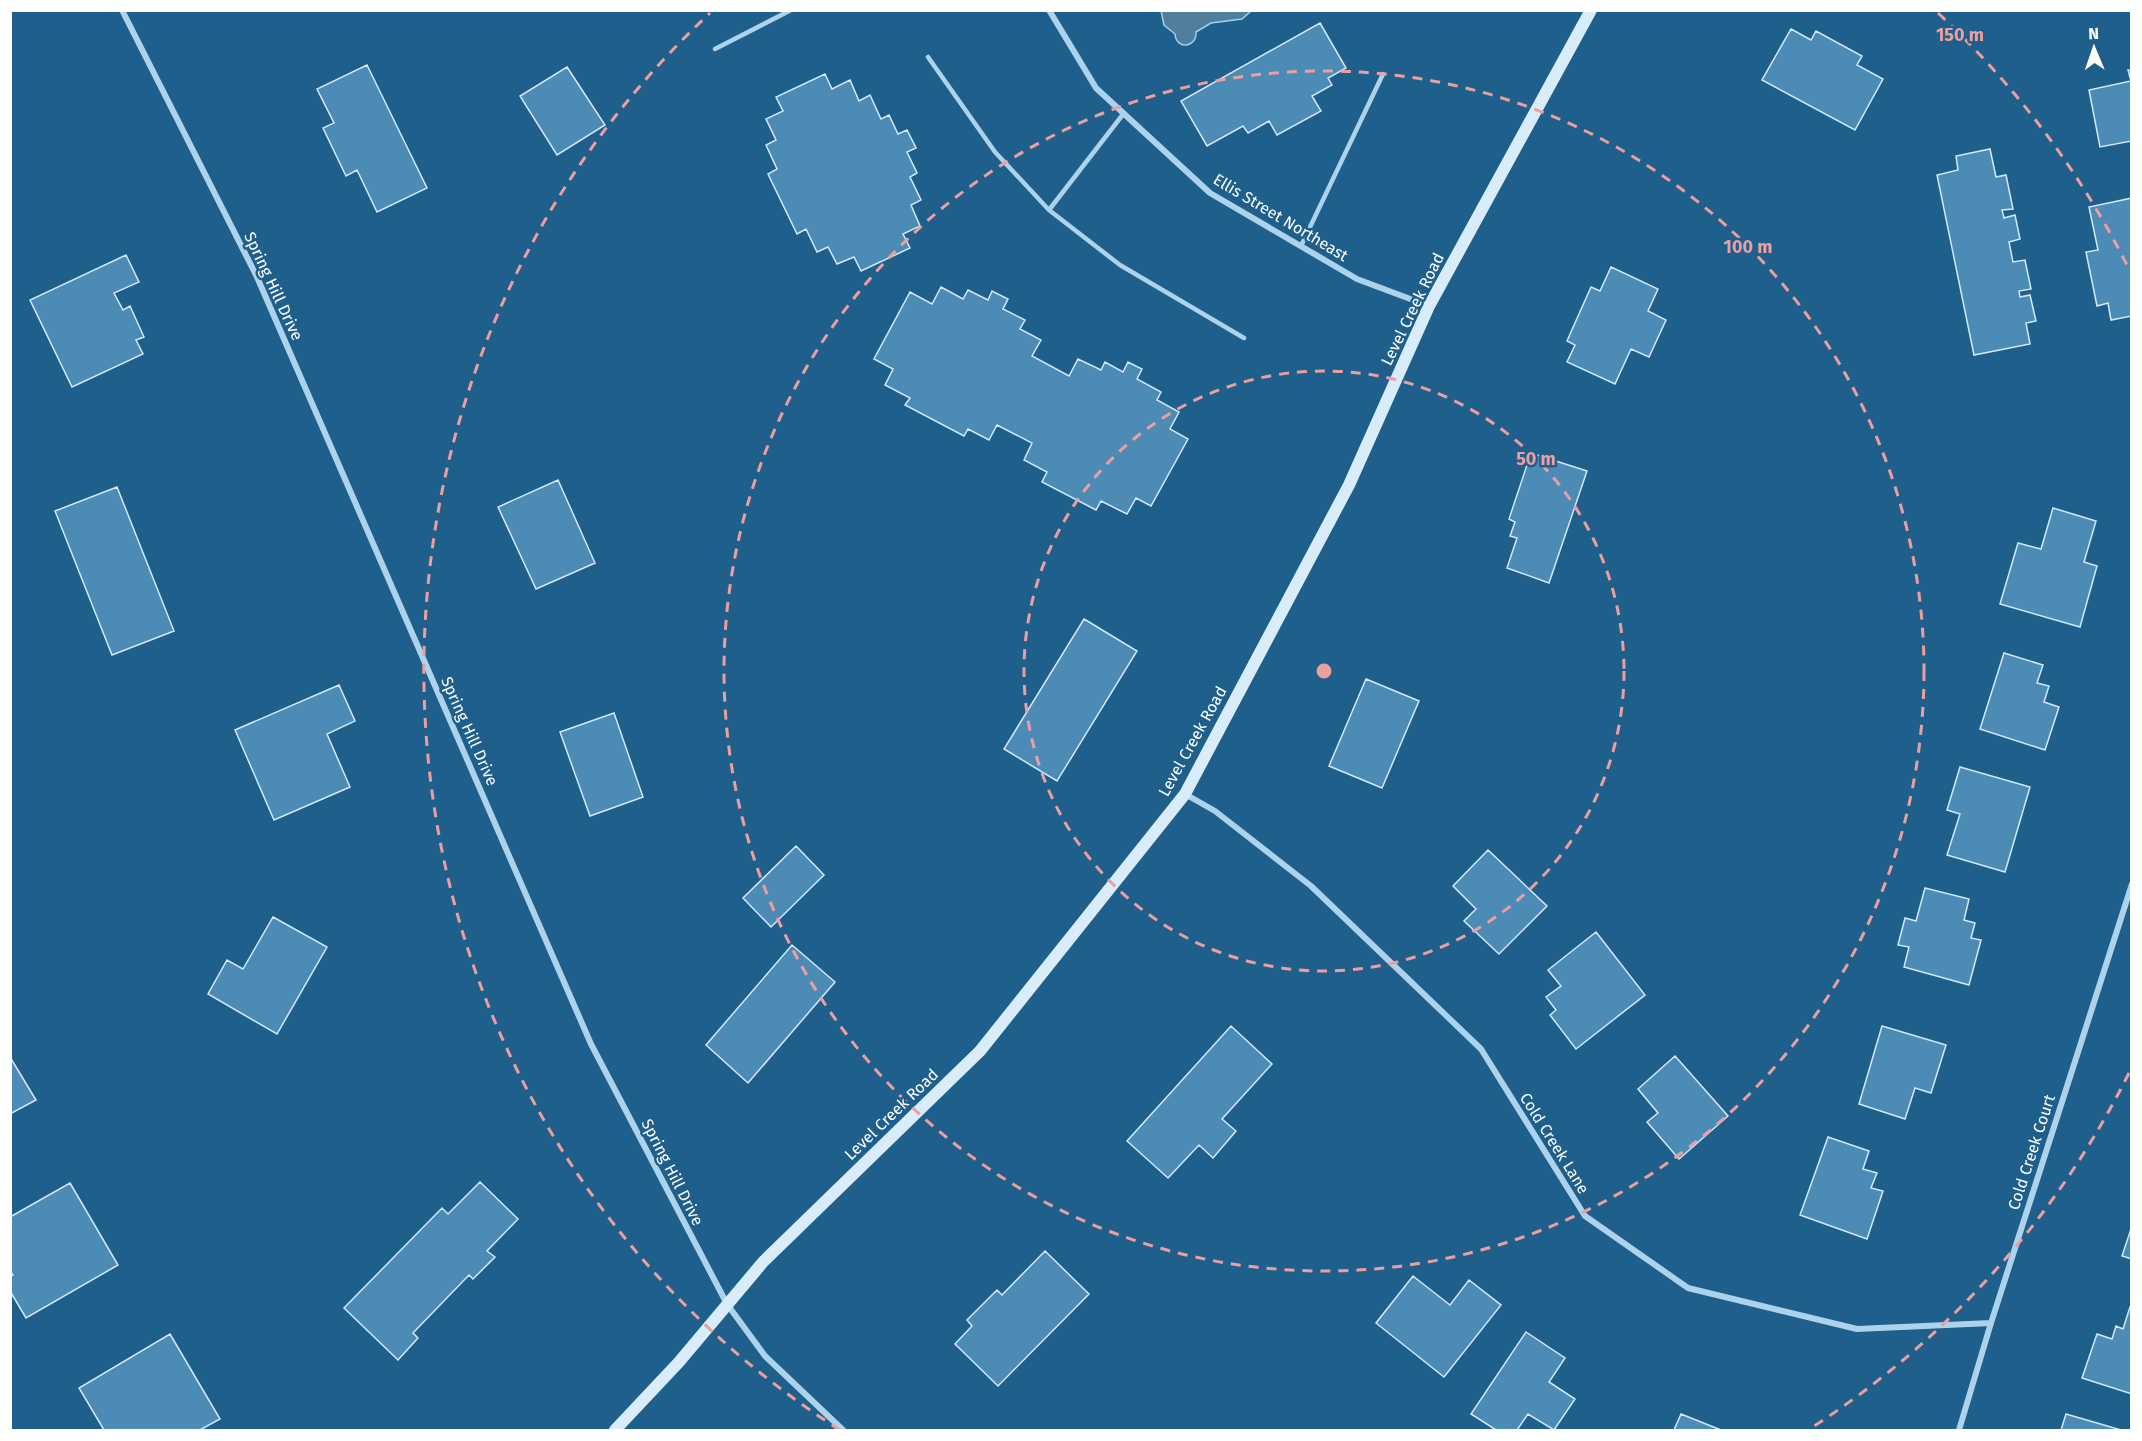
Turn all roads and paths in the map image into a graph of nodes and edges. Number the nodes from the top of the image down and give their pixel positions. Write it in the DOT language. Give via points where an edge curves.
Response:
graph roads {
  1 [pos="122,10"];
  2 [pos="791,10"];
  3 [pos="1049,10"];
  4 [pos="1591,10"];
  5 [pos="715,49"];
  6 [pos="927,57"];
  7 [pos="1383,74"];
  8 [pos="1124,113"];
  9 [pos="1049,210"];
  10 [pos="1301,246"];
  11 [pos="1429,306"];
  12 [pos="1244,338"];
  13 [pos="1185,794"];
  14 [pos="2132,884"];
  15 [pos="727,1304"];
  16 [pos="1991,1323"];
  17 [pos="615,1431"];
  18 [pos="843,1431"];
  19 [pos="1959,1431"];
  1 -- 15 [label="street, Spring Hill Drive" via="257,277 591,1044"];
  2 -- 5 [label="lane"];
  3 -- 8 [label="street, Ellis Street Northeast" via="1096,88"];
  4 -- 11 [label="street, Level Creek Road"];
  6 -- 9 [label="lane" via="994,152"];
  7 -- 10 [label="lane"];
  8 -- 9 [label="lane"];
  8 -- 10 [label="street, Ellis Street Northeast" via="1210,193"];
  9 -- 12 [label="lane" via="1120,265"];
  10 -- 11 [label="street, Ellis Street Northeast" via="1357,279"];
  11 -- 13 [label="street, Level Creek Road" via="1349,485"];
  13 -- 15 [label="street, Level Creek Road" via="980,1051 763,1262"];
  13 -- 16 [label="street, Cold Creek Lane" via="1215,811 1311,886 1481,1049 1585,1216 1688,1288 1857,1329"];
  14 -- 16 [label="street, Cold Creek Court"];
  15 -- 17 [label="street, Level Creek Road"];
  15 -- 18 [label="street, Spring Hill Drive" via="765,1356"];
  16 -- 19 [label="street, Cold Creek Court"];
}
